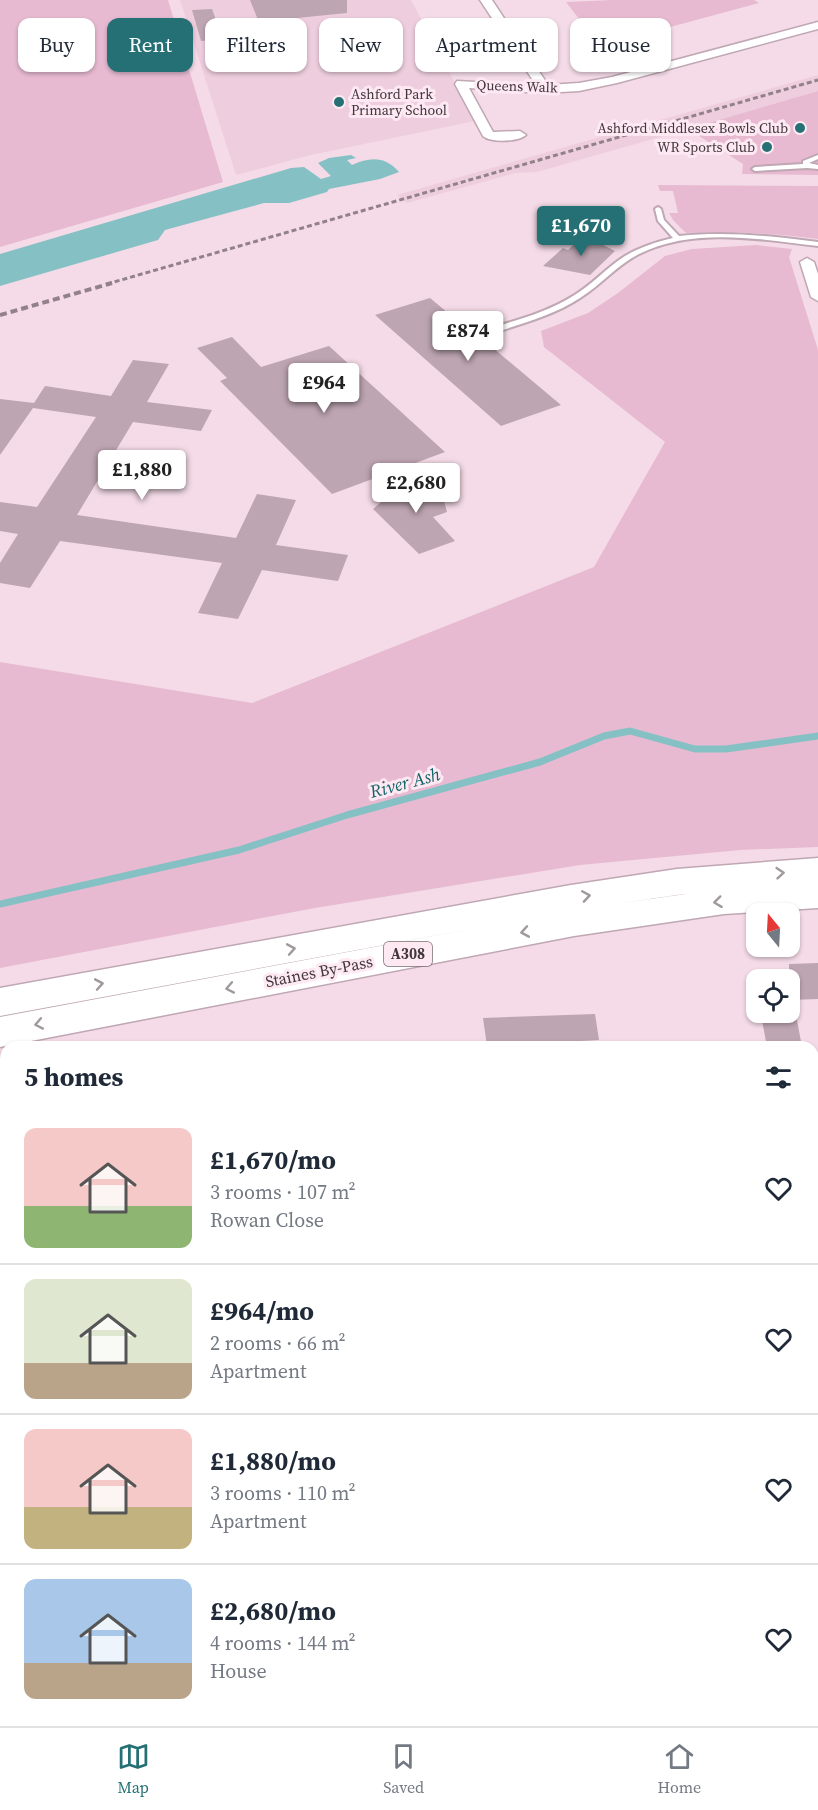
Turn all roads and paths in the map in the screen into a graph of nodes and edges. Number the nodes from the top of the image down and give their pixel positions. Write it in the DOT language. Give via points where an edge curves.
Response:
graph roads {
  1 [pos="486,0"];
  2 [pos="818,25"];
  3 [pos="543,89"];
  4 [pos="520,135"];
  5 [pos="818,157"];
  6 [pos="807,166"];
  7 [pos="818,167"];
  8 [pos="755,169"];
  9 [pos="658,209"];
  10 [pos="679,240"];
  11 [pos="818,244"];
  12 [pos="812,270"];
  13 [pos="818,297"];
  14 [pos="497,329"];
  15 [pos="818,870"];
  16 [pos="818,895"];
  17 [pos="0,1002"];
  18 [pos="0,1032"];
  1 -- 3 [label="street"];
  2 -- 3 [label="street, Queens Walk" via="613,80"];
  3 -- 4 [label="street, Queens Walk" via="461,84 489,136"];
  5 -- 6 [label="lane" via="805,162"];
  6 -- 7 [label="lane"];
  6 -- 8 [label="lane"];
  9 -- 10 [label="lane" via="661,221"];
  10 -- 11 [label="lane" via="731,236"];
  10 -- 14 [label="lane" via="638,251 564,304"];
  12 -- 13 [label="street"];
  17 -- 15 [label="highway, Staines By-Pass / A308, one-way" via="571,898 676,882"];
  16 -- 18 [label="highway, Staines By-Pass / A308, one-way" via="724,901 574,923"];
}
